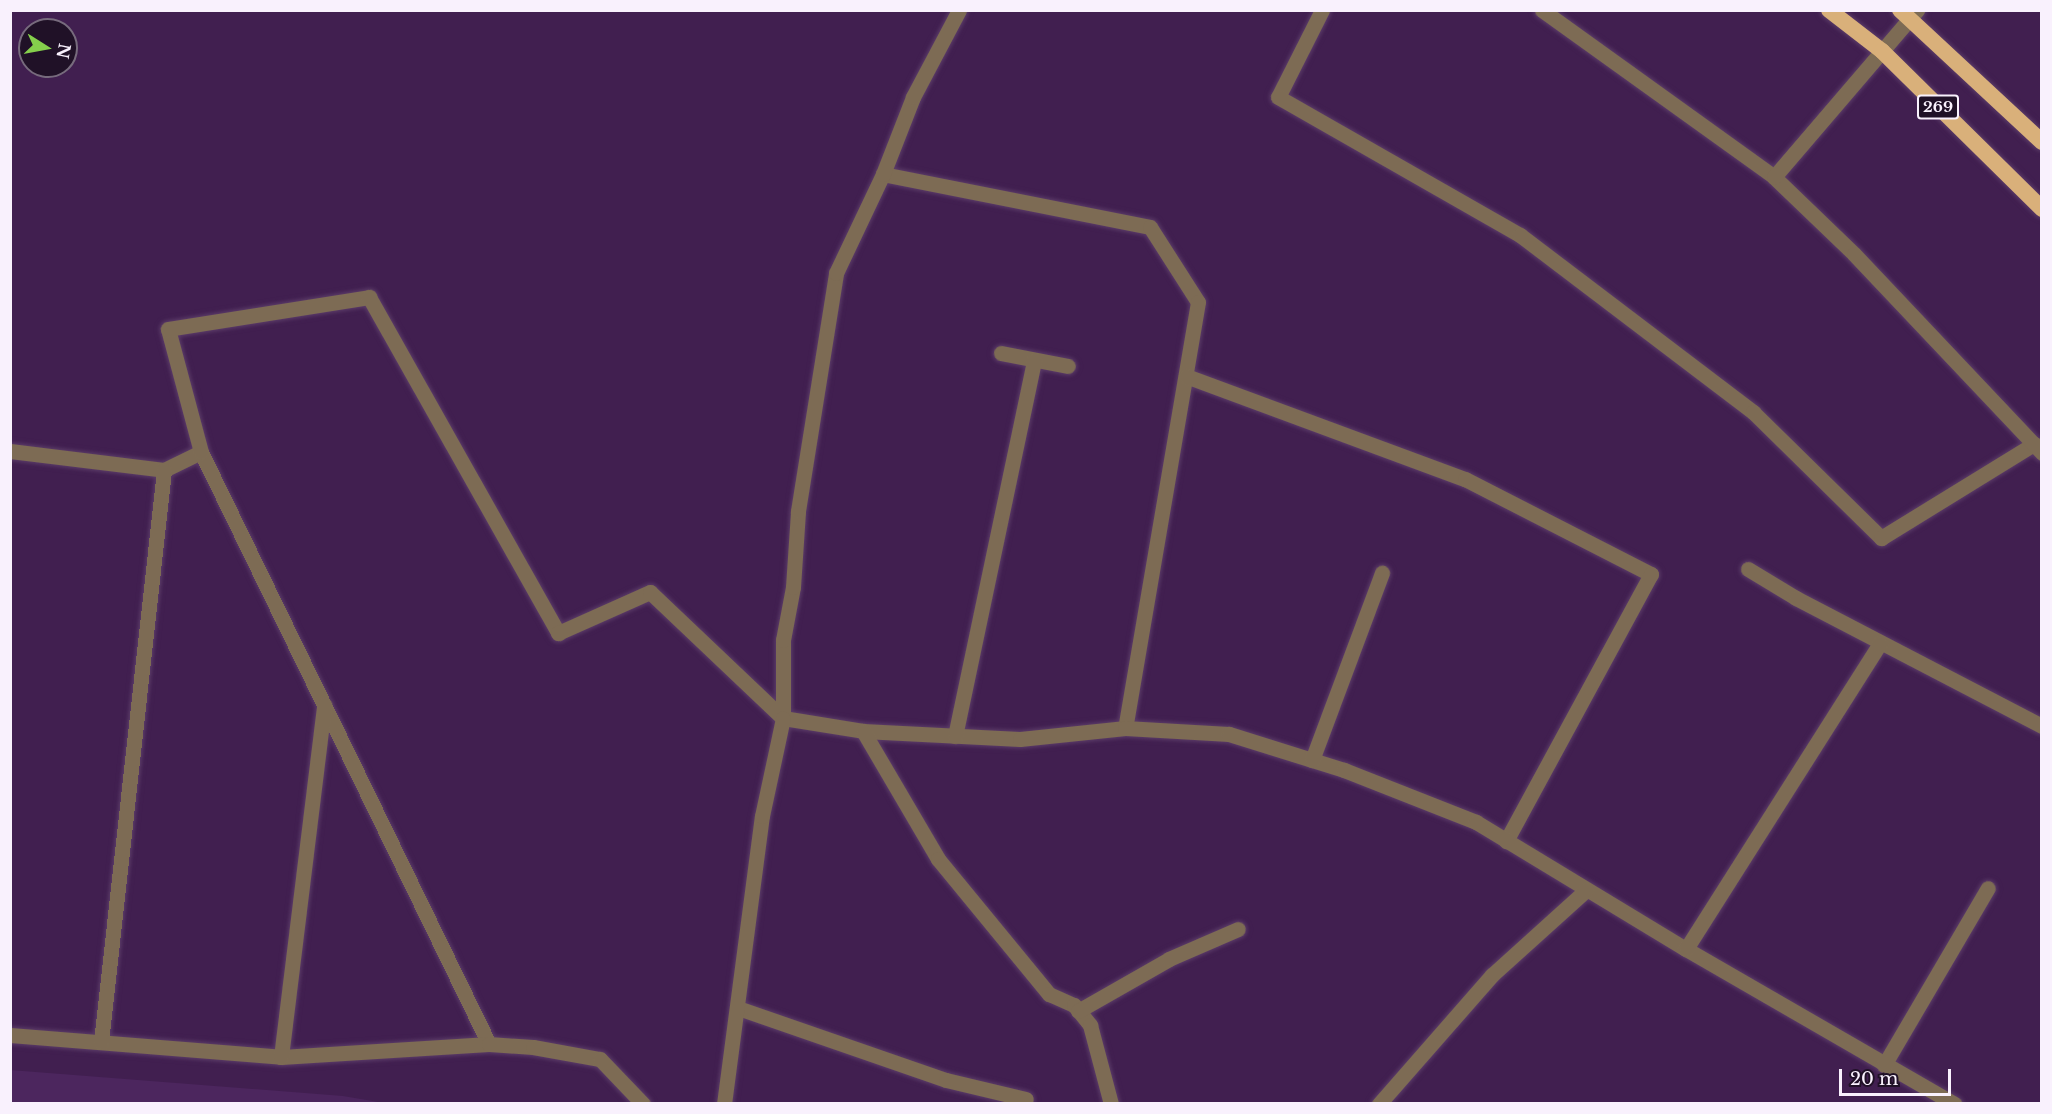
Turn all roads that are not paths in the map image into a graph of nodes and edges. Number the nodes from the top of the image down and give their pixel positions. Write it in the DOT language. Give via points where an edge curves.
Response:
graph roads {
  1 [pos="958,10"];
  2 [pos="1322,10"];
  3 [pos="1542,10"];
  4 [pos="1829,10"];
  5 [pos="1909,13"];
  6 [pos="1882,51"];
  7 [pos="2042,142"];
  8 [pos="884,174"];
  9 [pos="1774,177"];
  10 [pos="2042,209"];
  11 [pos="1001,353"];
  12 [pos="1034,360"];
  13 [pos="1068,366"];
  14 [pos="1186,376"];
  15 [pos="2038,448"];
  16 [pos="10,451"];
  17 [pos="201,452"];
  18 [pos="164,470"];
  19 [pos="1748,569"];
  20 [pos="1382,573"];
  21 [pos="1880,643"];
  22 [pos="324,705"];
  23 [pos="783,718"];
  24 [pos="2042,726"];
  25 [pos="1125,728"];
  26 [pos="863,731"];
  27 [pos="955,736"];
  28 [pos="1312,760"];
  29 [pos="1506,841"];
  30 [pos="1988,888"];
  31 [pos="1586,890"];
  32 [pos="1238,929"];
  33 [pos="1686,949"];
  34 [pos="738,1008"];
  35 [pos="1078,1011"];
  36 [pos="10,1035"];
  37 [pos="101,1042"];
  38 [pos="489,1044"];
  39 [pos="282,1057"];
  40 [pos="1884,1065"];
  41 [pos="1026,1100"];
  42 [pos="643,1104"];
  43 [pos="724,1104"];
  44 [pos="1111,1104"];
  45 [pos="1379,1104"];
  46 [pos="1955,1104"];
  1 -- 8 [label="street" via="913,97"];
  2 -- 15 [label="street" via="1278,97 1520,235 1753,412 1881,538"];
  3 -- 9 [label="street"];
  4 -- 6 [label="highway, 269"];
  5 -- 6 [label="street"];
  5 -- 7 [label="highway, 269"];
  6 -- 9 [label="street"];
  6 -- 10 [label="highway, 269"];
  8 -- 14 [label="street" via="1150,227 1198,302"];
  8 -- 23 [label="street" via="836,273 783,640"];
  9 -- 15 [label="street" via="1854,254"];
  11 -- 12 [label="street"];
  12 -- 13 [label="street"];
  12 -- 27 [label="street"];
  14 -- 25 [label="street" via="1137,637"];
  14 -- 29 [label="street" via="1465,479 1651,574"];
  16 -- 18 [label="street"];
  17 -- 18 [label="street"];
  17 -- 22 [label="street"];
  17 -- 23 [label="street" via="168,329 369,297 558,633 650,592"];
  18 -- 37 [label="street"];
  19 -- 21 [label="street"];
  20 -- 28 [label="street"];
  21 -- 24 [label="street"];
  21 -- 33 [label="street"];
  22 -- 38 [label="street"];
  22 -- 39 [label="street"];
  23 -- 26 [label="street"];
  23 -- 34 [label="street" via="762,816"];
  25 -- 27 [label="street" via="1020,739"];
  25 -- 28 [label="street" via="1229,734"];
  26 -- 27 [label="street"];
  26 -- 35 [label="street" via="938,859 1049,994"];
  28 -- 29 [label="street" via="1476,822"];
  29 -- 31 [label="street"];
  30 -- 40 [label="street"];
  31 -- 33 [label="street"];
  31 -- 45 [label="street" via="1492,975"];
  32 -- 35 [label="street" via="1169,959"];
  33 -- 40 [label="street"];
  34 -- 41 [label="street" via="946,1080"];
  34 -- 43 [label="street"];
  35 -- 44 [label="street" via="1090,1025"];
  36 -- 37 [label="street"];
  37 -- 39 [label="street"];
  38 -- 39 [label="street"];
  38 -- 42 [label="street" via="600,1059"];
  40 -- 46 [label="street"];
}
